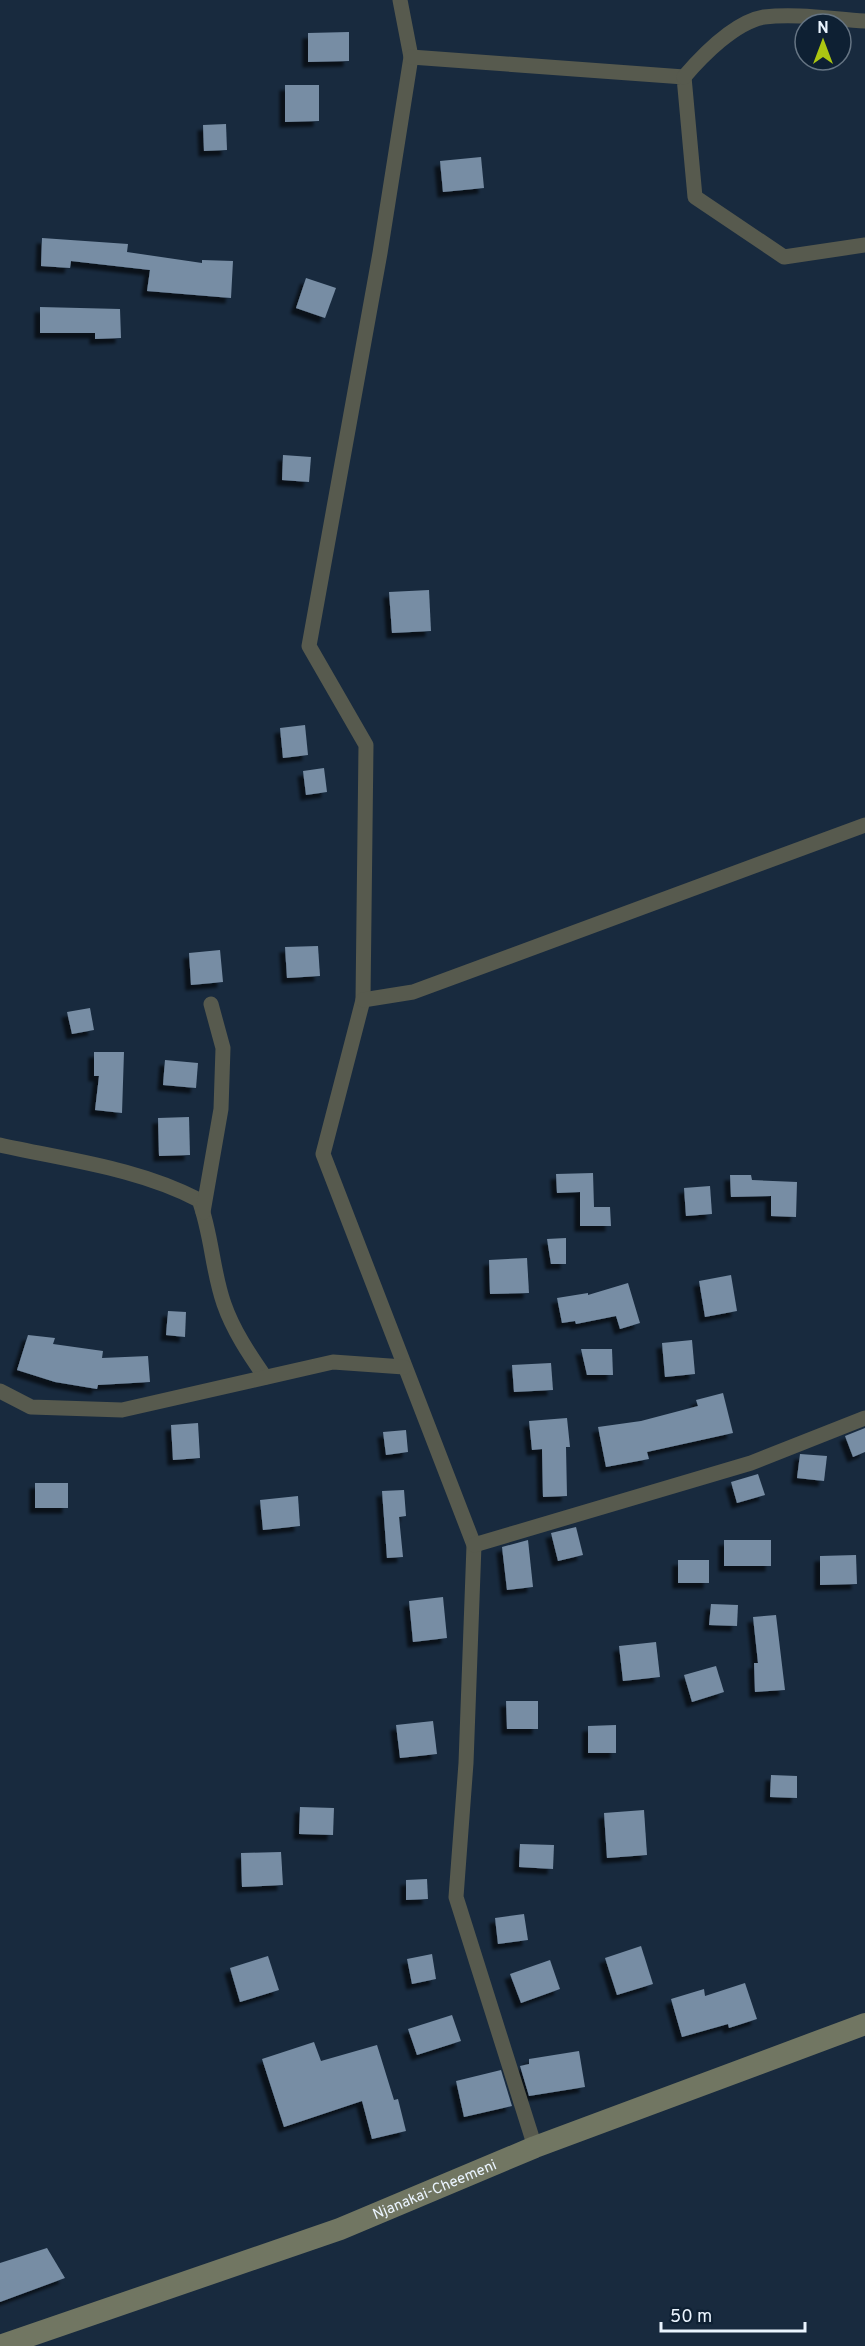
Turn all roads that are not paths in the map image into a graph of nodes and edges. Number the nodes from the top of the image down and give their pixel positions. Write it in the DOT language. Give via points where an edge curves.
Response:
graph roads {
  1 [pos="399,0"];
  2 [pos="865,21"];
  3 [pos="411,57"];
  4 [pos="684,77"];
  5 [pos="865,245"];
  6 [pos="865,825"];
  7 [pos="363,1000"];
  8 [pos="211,1004"];
  9 [pos="0,1145"];
  10 [pos="203,1212"];
  11 [pos="404,1368"];
  12 [pos="265,1377"];
  13 [pos="0,1391"];
  14 [pos="865,1418"];
  15 [pos="474,1545"];
  16 [pos="865,2024"];
  17 [pos="535,2147"];
  18 [pos="0,2346"];
  1 -- 3 [label="street"];
  2 -- 4 [label="street" via="761,18 704,54"];
  3 -- 4 [label="street"];
  3 -- 7 [label="street" via="309,646 366,745"];
  4 -- 5 [label="street" via="695,197 784,257"];
  6 -- 7 [label="street" via="414,992"];
  7 -- 11 [label="street" via="323,1154"];
  8 -- 10 [label="street" via="223,1048 221,1109"];
  9 -- 10 [label="street" via="131,1173 175,1187 199,1200"];
  10 -- 12 [label="street" via="224,1304 244,1346"];
  11 -- 12 [label="street" via="333,1362"];
  11 -- 15 [label="street"];
  12 -- 13 [label="street" via="122,1410 31,1407"];
  14 -- 15 [label="street" via="752,1463"];
  15 -- 17 [label="street" via="466,1763 456,1897"];
  16 -- 17 [label="main road, Njanakai-Cheemeni"];
  17 -- 18 [label="main road, Njanakai-Cheemeni" via="340,2229"];
}
